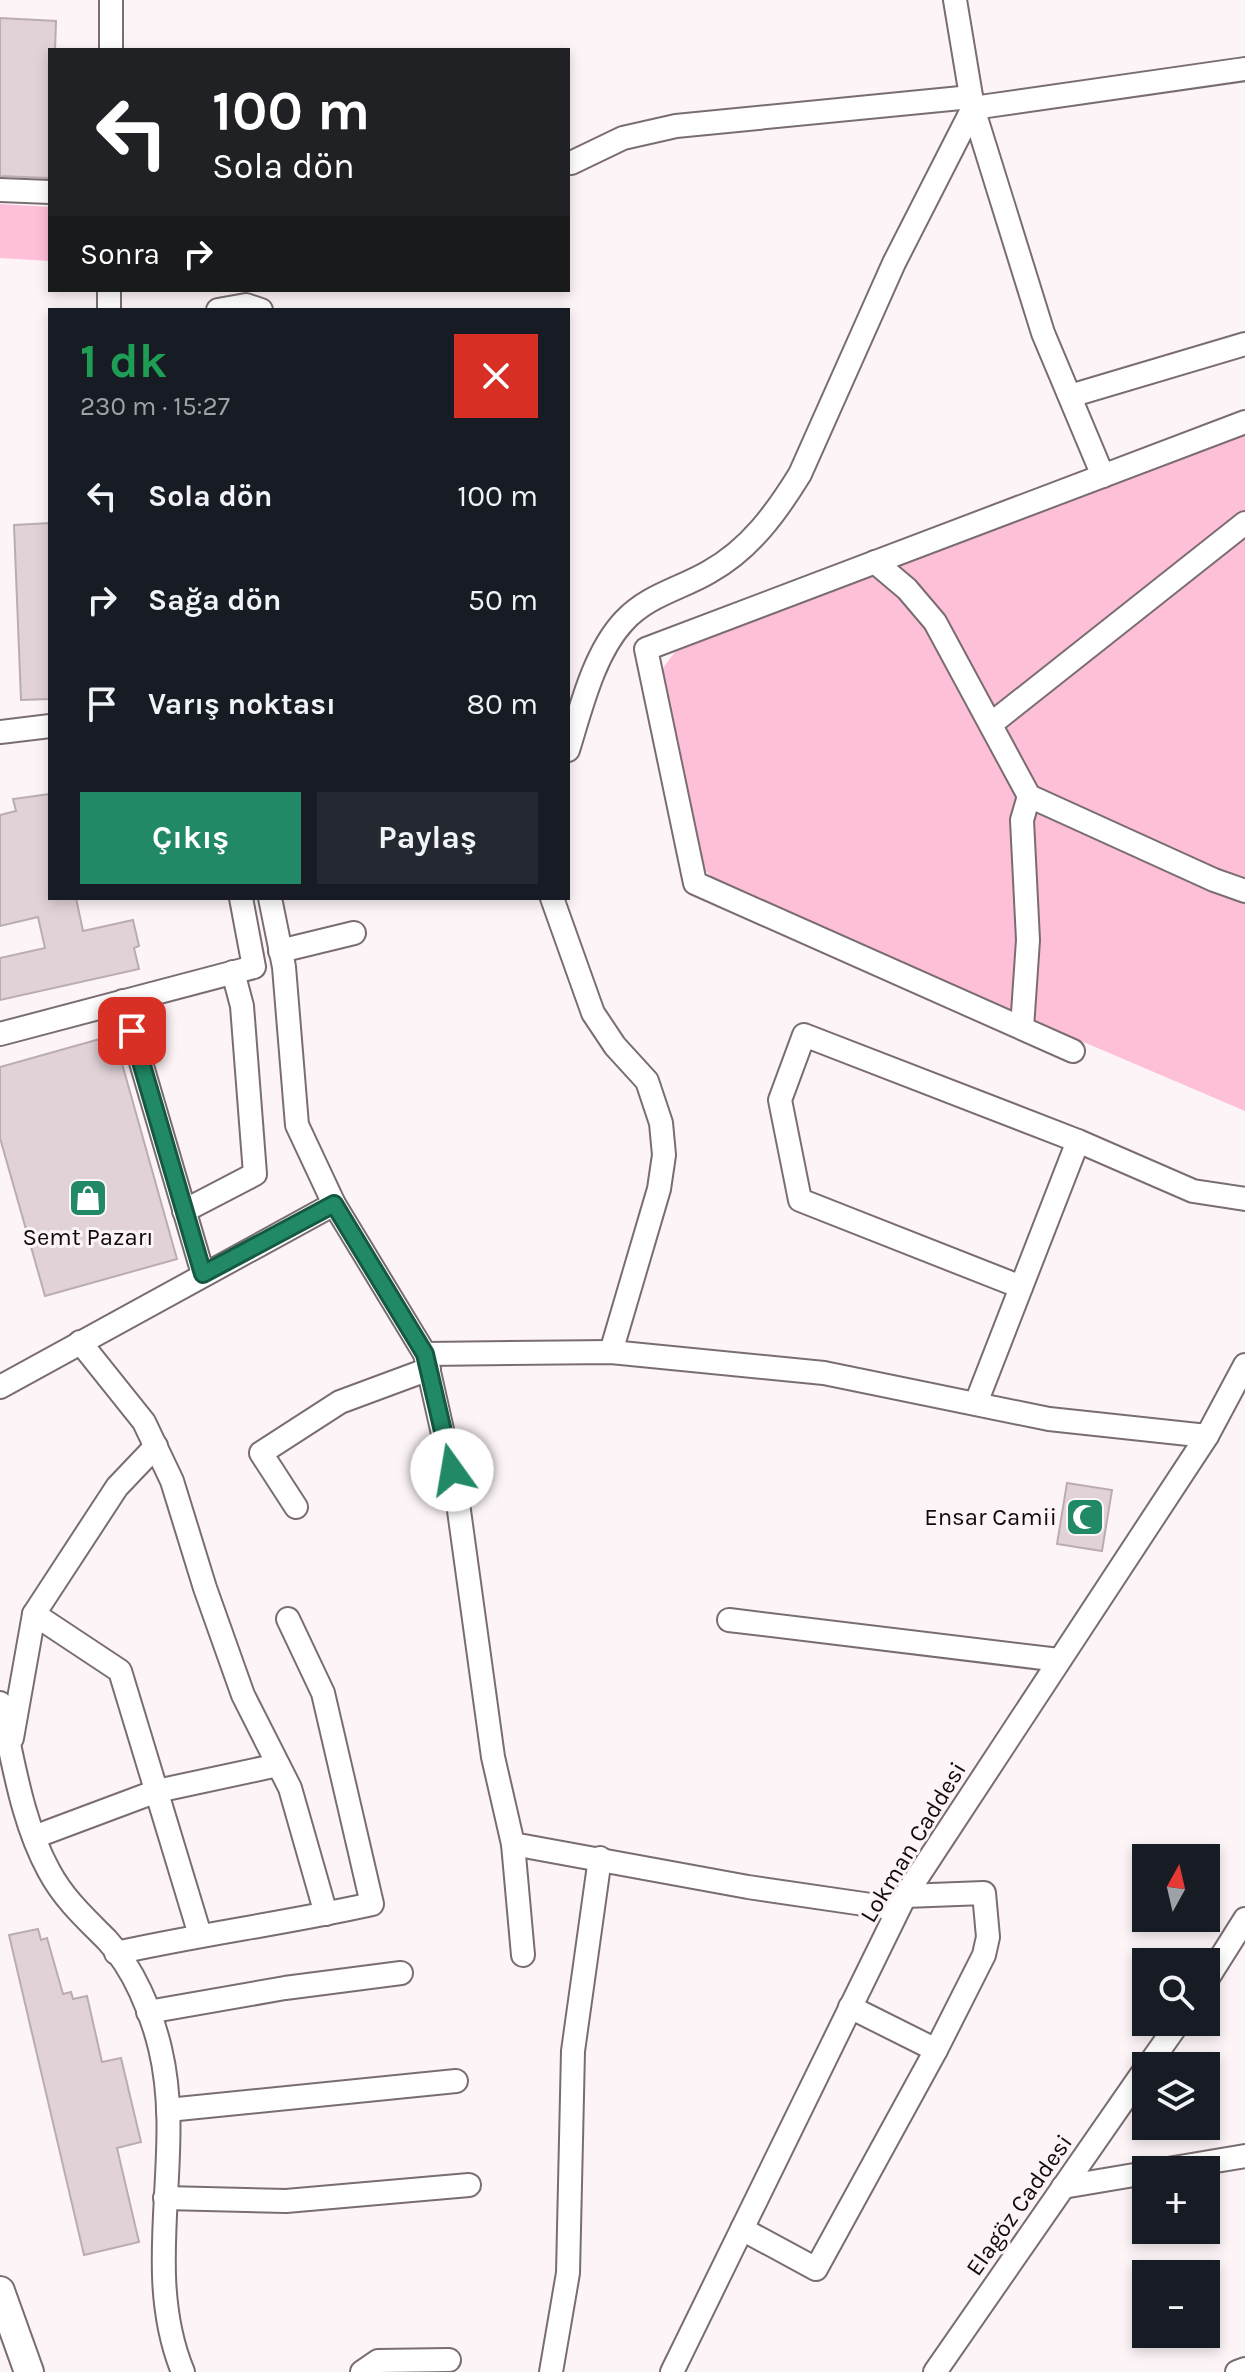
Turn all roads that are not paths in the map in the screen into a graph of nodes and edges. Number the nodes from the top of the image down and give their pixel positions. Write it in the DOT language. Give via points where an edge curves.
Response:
graph roads {
  1 [pos="111,0"];
  2 [pos="955,0"];
  3 [pos="111,48"];
  4 [pos="1245,69"];
  5 [pos="972,103"];
  6 [pos="571,163"];
  7 [pos="0,190"];
  8 [pos="48,192"];
  9 [pos="229,308"];
  10 [pos="255,308"];
  11 [pos="1245,344"];
  12 [pos="1070,396"];
  13 [pos="1245,422"];
  14 [pos="1103,476"];
  15 [pos="1245,523"];
  16 [pos="875,562"];
  17 [pos="991,724"];
  18 [pos="48,726"];
  19 [pos="0,732"];
  20 [pos="570,744"];
  21 [pos="1029,796"];
  22 [pos="1245,891"];
  23 [pos="241,900"];
  24 [pos="270,900"];
  25 [pos="553,900"];
  26 [pos="354,933"];
  27 [pos="280,951"];
  28 [pos="233,972"];
  29 [pos="123,1001"];
  30 [pos="1022,1028"];
  31 [pos="0,1034"];
  32 [pos="1073,1051"];
  33 [pos="1078,1141"];
  34 [pos="1245,1199"];
  35 [pos="334,1204"];
  36 [pos="184,1211"];
  37 [pos="203,1274"];
  38 [pos="1021,1287"];
  39 [pos="80,1342"];
  40 [pos="611,1352"];
  41 [pos="427,1361"];
  42 [pos="1245,1365"];
  43 [pos="0,1387"];
  44 [pos="976,1403"];
  45 [pos="1207,1436"];
  46 [pos="156,1446"];
  47 [pos="296,1507"];
  48 [pos="34,1614"];
  49 [pos="288,1619"];
  50 [pos="729,1620"];
  51 [pos="1059,1660"];
  52 [pos="0,1703"];
  53 [pos="10,1747"];
  54 [pos="278,1765"];
  55 [pos="157,1791"];
  56 [pos="34,1837"];
  57 [pos="513,1844"];
  58 [pos="600,1858"];
  59 [pos="901,1903"];
  60 [pos="326,1914"];
  61 [pos="1245,1919"];
  62 [pos="200,1935"];
  63 [pos="116,1953"];
  64 [pos="523,1955"];
  65 [pos="1220,1959"];
  66 [pos="401,1973"];
  67 [pos="850,2007"];
  68 [pos="148,2012"];
  69 [pos="936,2050"];
  70 [pos="456,2081"];
  71 [pos="1132,2088"];
  72 [pos="168,2110"];
  73 [pos="1245,2156"];
  74 [pos="1220,2160"];
  75 [pos="1132,2175"];
  76 [pos="469,2185"];
  77 [pos="1063,2187"];
  78 [pos="165,2198"];
  79 [pos="742,2229"];
  80 [pos="0,2291"];
  81 [pos="449,2360"];
  82 [pos="1245,2369"];
  83 [pos="29,2372"];
  84 [pos="183,2372"];
  85 [pos="362,2372"];
  86 [pos="551,2372"];
  87 [pos="672,2372"];
  88 [pos="935,2372"];
  89 [pos="1237,2372"];
  1 -- 3 [label="street"];
  2 -- 5 [label="street"];
  4 -- 5 [label="street"];
  5 -- 6 [label="street" via="676,126 623,138"];
  5 -- 12 [label="street" via="1043,333"];
  5 -- 20 [label="street" via="787,495 759,532 728,560 654,597 625,619 596,664"];
  7 -- 8 [label="street"];
  9 -- 10 [label="street"];
  11 -- 12 [label="street"];
  12 -- 14 [label="street"];
  13 -- 14 [label="street"];
  14 -- 16 [label="street"];
  15 -- 17 [label="street"];
  16 -- 17 [label="street" via="935,622"];
  16 -- 30 [label="street" via="646,649 695,883"];
  17 -- 21 [label="street"];
  18 -- 19 [label="street"];
  21 -- 22 [label="street"];
  21 -- 30 [label="street" via="1022,820 1028,940"];
  23 -- 28 [label="street" via="254,967"];
  24 -- 27 [label="street"];
  25 -- 40 [label="street" via="593,1013 647,1081 661,1123 659,1189"];
  26 -- 27 [label="street"];
  27 -- 35 [label="street" via="297,1125"];
  28 -- 29 [label="street"];
  28 -- 36 [label="street" via="242,1006 255,1174"];
  29 -- 31 [label="street"];
  29 -- 36 [label="street"];
  30 -- 32 [label="street"];
  33 -- 34 [label="street" via="1193,1191"];
  33 -- 38 [label="street"];
  33 -- 38 [label="street" via="804,1035 780,1100 800,1200"];
  35 -- 37 [label="street"];
  35 -- 41 [label="street"];
  36 -- 37 [label="street"];
  37 -- 39 [label="street"];
  38 -- 44 [label="street"];
  39 -- 43 [label="street"];
  39 -- 46 [label="street" via="144,1422"];
  40 -- 41 [label="street"];
  40 -- 44 [label="street" via="824,1373"];
  41 -- 47 [label="street" via="340,1402 261,1453"];
  41 -- 57 [label="street" via="457,1496 493,1757"];
  42 -- 45 [label="street, Lokman Caddesi"];
  44 -- 45 [label="street" via="1049,1419"];
  45 -- 51 [label="street, Lokman Caddesi"];
  46 -- 48 [label="street" via="117,1487"];
  46 -- 54 [label="street" via="243,1695"];
  48 -- 53 [label="street"];
  48 -- 55 [label="street" via="120,1671"];
  49 -- 60 [label="street" via="323,1693 372,1904"];
  50 -- 51 [label="street"];
  51 -- 59 [label="street, Lokman Caddesi"];
  52 -- 53 [label="street"];
  53 -- 56 [label="street"];
  54 -- 55 [label="street"];
  54 -- 60 [label="street" via="290,1788"];
  55 -- 56 [label="street"];
  55 -- 62 [label="street"];
  56 -- 63 [label="street" via="61,1890"];
  57 -- 58 [label="street"];
  57 -- 64 [label="street"];
  58 -- 59 [label="street" via="748,1887"];
  58 -- 86 [label="street" via="573,2051 569,2260"];
  59 -- 67 [label="street, Lokman Caddesi"];
  59 -- 69 [label="street" via="984,1893 984,1955"];
  60 -- 62 [label="street"];
  61 -- 65 [label="street"];
  62 -- 63 [label="street"];
  63 -- 68 [label="street"];
  66 -- 68 [label="street"];
  67 -- 69 [label="street"];
  67 -- 79 [label="street, Lokman Caddesi"];
  68 -- 72 [label="street" via="160,2049"];
  69 -- 79 [label="street" via="816,2269"];
  70 -- 72 [label="street"];
  71 -- 77 [label="street, Elagöz Caddesi"];
  72 -- 78 [label="street"];
  73 -- 74 [label="street"];
  75 -- 77 [label="street"];
  76 -- 78 [label="street" via="286,2201"];
  77 -- 88 [label="street, Elagöz Caddesi"];
  78 -- 84 [label="street" via="164,2288"];
  79 -- 87 [label="street, Lokman Caddesi"];
  80 -- 83 [label="main road"];
  81 -- 85 [label="street" via="378,2361"];
  82 -- 89 [label="street"];
}
